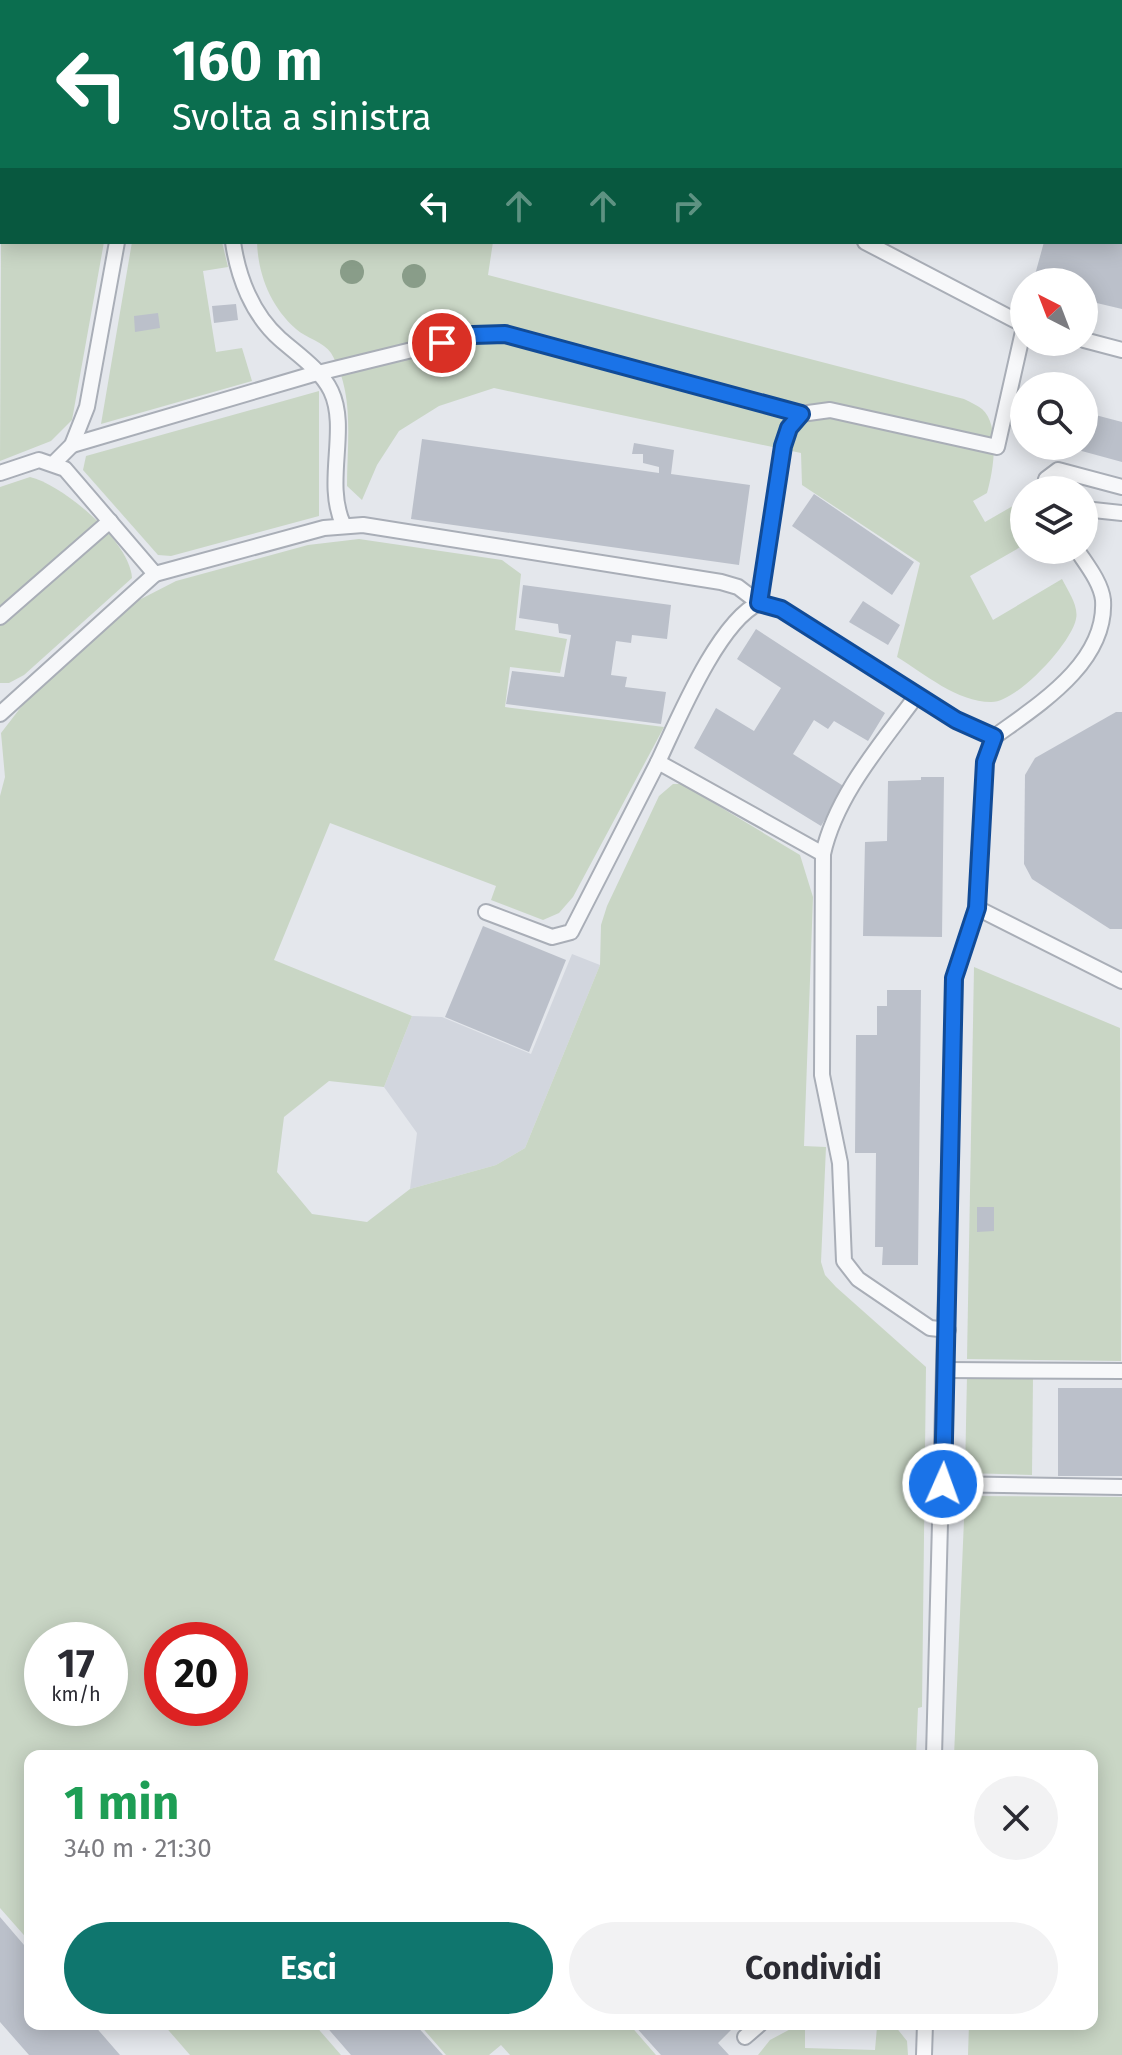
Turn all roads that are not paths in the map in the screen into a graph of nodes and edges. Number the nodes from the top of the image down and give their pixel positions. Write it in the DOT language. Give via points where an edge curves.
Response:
graph roads {
  1 [pos="117,244"];
  2 [pos="233,244"];
  3 [pos="869,244"];
  4 [pos="1010,319"];
  5 [pos="1098,344"];
  6 [pos="1122,350"];
  7 [pos="1017,356"];
  8 [pos="318,373"];
  9 [pos="801,414"];
  10 [pos="72,445"];
  11 [pos="54,463"];
  12 [pos="0,473"];
  13 [pos="1050,476"];
  14 [pos="1081,476"];
  15 [pos="1098,481"];
  16 [pos="1122,487"];
  17 [pos="1098,510"];
  18 [pos="1122,513"];
  19 [pos="110,521"];
  20 [pos="343,524"];
  21 [pos="1085,564"];
  22 [pos="155,574"];
  23 [pos="759,603"];
  24 [pos="0,617"];
  25 [pos="917,695"];
  26 [pos="1,711"];
  27 [pos="994,737"];
  28 [pos="658,762"];
  29 [pos="823,854"];
  30 [pos="977,908"];
  31 [pos="486,912"];
  32 [pos="1122,981"];
  33 [pos="948,1330"];
  34 [pos="946,1370"];
  35 [pos="1122,1371"];
  36 [pos="943,1484"];
  37 [pos="1122,1487"];
  38 [pos="934,1750"];
  39 [pos="753,2030"];
  40 [pos="925,2030"];
  41 [pos="745,2037"];
  42 [pos="924,2055"];
  1 -- 10 [label="lane" via="87,407"];
  2 -- 8 [label="lane" via="237,273 253,304 276,336"];
  3 -- 4 [label="lane"];
  5 -- 6 [label="lane"];
  7 -- 9 [label="lane" via="997,447 830,410"];
  8 -- 9 [label="lane" via="473,335 505,334"];
  8 -- 10 [label="lane"];
  8 -- 20 [label="lane" via="336,406 335,488"];
  9 -- 23 [label="lane" via="783,446"];
  10 -- 11 [label="lane"];
  11 -- 12 [label="lane" via="39,460"];
  11 -- 19 [label="lane"];
  13 -- 14 [label="lane" via="1058,470"];
  15 -- 16 [label="lane"];
  17 -- 18 [label="lane"];
  19 -- 22 [label="lane"];
  19 -- 24 [label="lane"];
  20 -- 22 [label="lane"];
  20 -- 23 [label="lane" via="721,582"];
  21 -- 27 [label="lane" via="1103,597 1094,644 1038,705"];
  22 -- 26 [label="lane"];
  23 -- 25 [label="lane" via="781,609"];
  23 -- 28 [label="lane" via="738,620 696,681"];
  25 -- 27 [label="lane"];
  25 -- 29 [label="lane" via="841,805"];
  27 -- 30 [label="lane" via="985,762"];
  28 -- 29 [label="lane"];
  28 -- 31 [label="lane" via="571,932 552,937"];
  29 -- 33 [label="lane" via="822,1075 840,1163 844,1261 858,1279 930,1328"];
  30 -- 32 [label="lane"];
  30 -- 33 [label="lane" via="954,978"];
  33 -- 34 [label="lane"];
  34 -- 35 [label="lane"];
  34 -- 36 [label="lane"];
  36 -- 37 [label="lane"];
  36 -- 38 [label="lane"];
  39 -- 41 [label="lane"];
  40 -- 42 [label="lane"];
}
